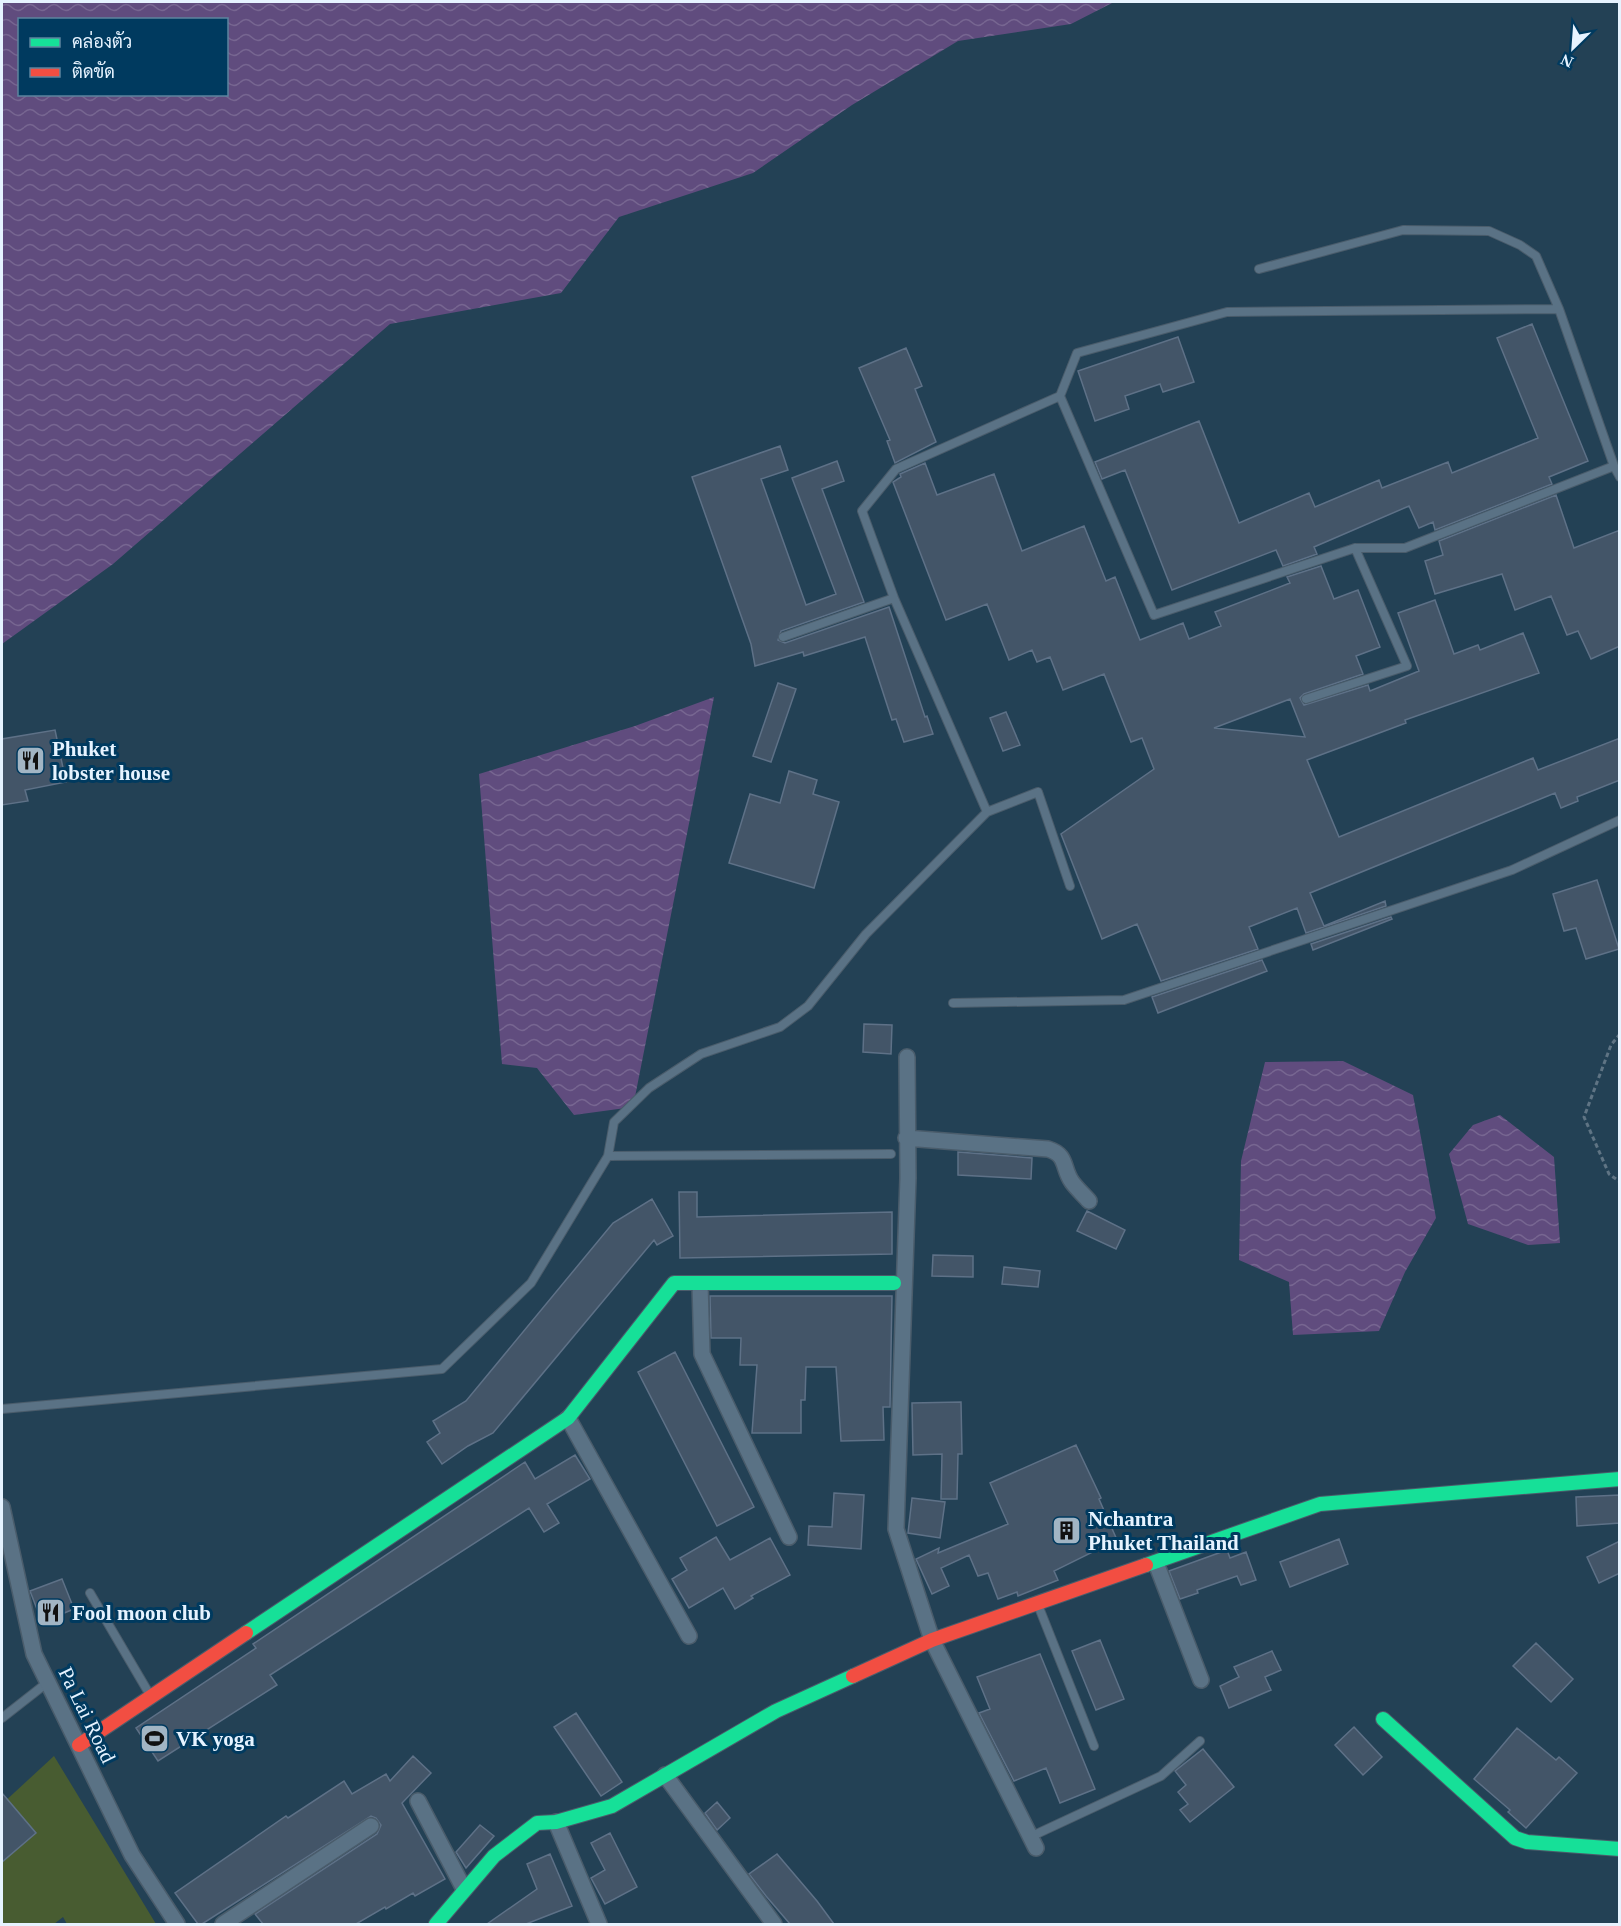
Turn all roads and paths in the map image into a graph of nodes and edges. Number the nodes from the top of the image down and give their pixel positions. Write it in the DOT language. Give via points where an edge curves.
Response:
graph roads {
  1 [pos="1259,269"];
  2 [pos="1559,309"];
  3 [pos="1060,396"];
  4 [pos="1614,466"];
  5 [pos="1620,477"];
  6 [pos="1355,548"];
  7 [pos="894,598"];
  8 [pos="783,637"];
  9 [pos="1306,699"];
  10 [pos="987,812"];
  11 [pos="1620,820"];
  12 [pos="1070,886"];
  13 [pos="953,1003"];
  14 [pos="1620,1034"];
  15 [pos="907,1057"];
  16 [pos="906,1138"];
  17 [pos="891,1154"];
  18 [pos="608,1156"];
  19 [pos="1620,1182"];
  20 [pos="1089,1201"];
  21 [pos="894,1283"];
  22 [pos="700,1284"];
  23 [pos="2,1409"];
  24 [pos="568,1418"];
  25 [pos="1620,1479"];
  26 [pos="2,1507"];
  27 [pos="789,1537"];
  28 [pos="1156,1563"];
  29 [pos="90,1593"];
  30 [pos="1037,1604"];
  31 [pos="689,1636"];
  32 [pos="932,1640"];
  33 [pos="1201,1680"];
  34 [pos="48,1682"];
  35 [pos="151,1696"];
  36 [pos="2,1718"];
  37 [pos="1383,1719"];
  38 [pos="1200,1741"];
  39 [pos="79,1745"];
  40 [pos="1094,1746"];
  41 [pos="665,1775"];
  42 [pos="418,1801"];
  43 [pos="556,1822"];
  44 [pos="370,1826"];
  45 [pos="1033,1842"];
  46 [pos="1620,1849"];
  47 [pos="464,1889"];
  48 [pos="177,1924"];
  49 [pos="223,1924"];
  50 [pos="436,1924"];
  51 [pos="599,1924"];
  52 [pos="774,1924"];
  1 -- 2 [label="lane" via="1403,230 1489,231 1536,256"];
  2 -- 3 [label="lane" via="1227,312 1077,353"];
  2 -- 4 [label="lane"];
  3 -- 6 [label="lane" via="1154,615"];
  3 -- 7 [label="lane" via="896,469 862,511"];
  4 -- 5 [label="lane"];
  4 -- 6 [label="lane" via="1405,548"];
  6 -- 9 [label="lane" via="1407,666"];
  7 -- 8 [label="lane"];
  7 -- 10 [label="lane"];
  10 -- 12 [label="lane" via="1038,792"];
  10 -- 18 [label="lane" via="866,934 808,1006 780,1027 701,1054 649,1088 614,1122"];
  11 -- 13 [label="lane" via="1512,870 1124,1000"];
  14 -- 19 [label="path" via="1611,1045 1584,1117 1608,1174"];
  15 -- 16 [label="street"];
  16 -- 20 [label="street" via="1059,1152 1071,1181"];
  16 -- 32 [label="street" via="908,1178 896,1529"];
  17 -- 18 [label="lane"];
  18 -- 23 [label="lane" via="531,1283 442,1369"];
  21 -- 22 [label="street"];
  22 -- 24 [label="street" via="674,1283"];
  22 -- 27 [label="street" via="702,1354"];
  24 -- 31 [label="street"];
  24 -- 35 [label="street"];
  25 -- 28 [label="street" via="1320,1504"];
  26 -- 34 [label="street, Pa Lai Road" via="34,1654"];
  28 -- 30 [label="street"];
  28 -- 33 [label="street"];
  29 -- 35 [label="lane"];
  30 -- 32 [label="street"];
  30 -- 40 [label="lane"];
  32 -- 41 [label="street" via="776,1711"];
  32 -- 45 [label="street"];
  34 -- 36 [label="lane"];
  34 -- 39 [label="street, Pa Lai Road"];
  35 -- 39 [label="street"];
  37 -- 46 [label="street" via="1515,1838"];
  38 -- 45 [label="lane" via="1161,1776"];
  39 -- 48 [label="street, Pa Lai Road" via="132,1855"];
  41 -- 43 [label="street" via="612,1806"];
  41 -- 52 [label="street"];
  42 -- 47 [label="street"];
  43 -- 47 [label="street" via="537,1823 494,1857"];
  43 -- 51 [label="street"];
  44 -- 49 [label="street"];
  47 -- 50 [label="street"];
}
